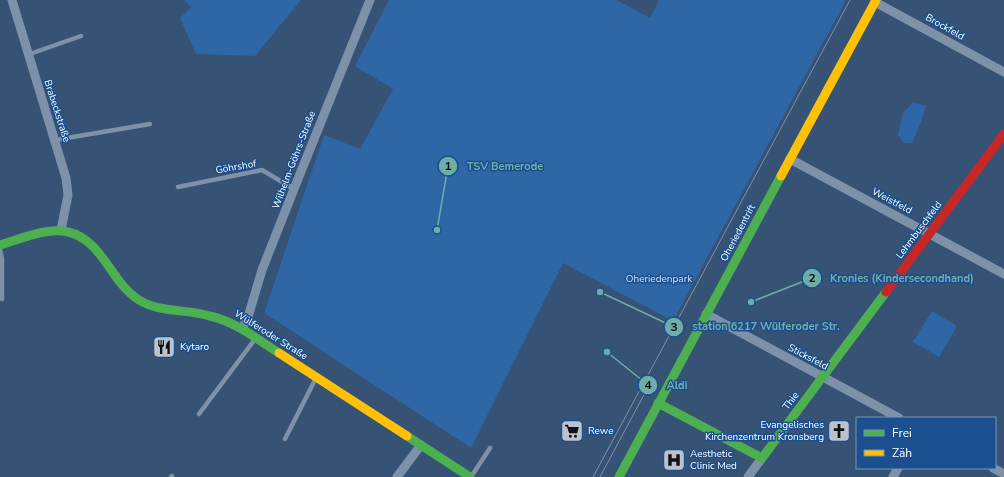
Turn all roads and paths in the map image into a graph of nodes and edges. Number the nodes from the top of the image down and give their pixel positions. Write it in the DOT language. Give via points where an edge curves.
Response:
graph roads {
  1 [pos="12,0"];
  2 [pos="370,0"];
  3 [pos="875,1"];
  4 [pos="81,36"];
  5 [pos="27,55"];
  6 [pos="1004,72"];
  7 [pos="150,124"];
  8 [pos="1004,134"];
  9 [pos="54,140"];
  10 [pos="790,159"];
  11 [pos="178,187"];
  12 [pos="294,189"];
  13 [pos="61,230"];
  14 [pos="930,234"];
  15 [pos="0,245"];
  16 [pos="0,249"];
  17 [pos="1004,274"];
  18 [pos="2,299"];
  19 [pos="706,314"];
  20 [pos="242,329"];
  21 [pos="256,337"];
  22 [pos="316,377"];
  23 [pos="823,377"];
  24 [pos="658,403"];
  25 [pos="199,414"];
  26 [pos="897,417"];
  27 [pos="285,440"];
  28 [pos="421,445"];
  29 [pos="490,448"];
  30 [pos="762,458"];
  31 [pos="994,469"];
  32 [pos="1004,474"];
  33 [pos="397,477"];
  34 [pos="470,477"];
  35 [pos="619,477"];
  36 [pos="748,477"];
  1 -- 5 [label="street, Brabeckstraße"];
  2 -- 12 [label="street, Wilhelm-Göhrs-Straße"];
  3 -- 6 [label="street, Brockfeld"];
  3 -- 10 [label="street, Oheriedentrift"];
  4 -- 5 [label="lane"];
  5 -- 9 [label="street, Brabeckstraße"];
  7 -- 9 [label="lane"];
  8 -- 14 [label="street, Lehmbuschfeld"];
  9 -- 13 [label="street, Brabeckstraße" via="66,178 68,195"];
  10 -- 14 [label="street, Weistfeld"];
  10 -- 19 [label="street, Oheriedentrift"];
  11 -- 12 [label="lane, Göhrshof" via="262,170"];
  12 -- 20 [label="street, Wilhelm-Göhrs-Straße"];
  13 -- 15 [label="street"];
  13 -- 20 [label="street, Wülferoder Straße" via="74,233 88,241 127,290 140,301 170,311 207,314"];
  14 -- 17 [label="street, Weistfeld"];
  14 -- 23 [label="street, Lehmbuschfeld"];
  16 -- 18 [label="lane"];
  19 -- 23 [label="street, Sticksfeld"];
  19 -- 24 [label="street, Oheriedentrift"];
  20 -- 21 [label="street, Wülferoder Straße"];
  21 -- 22 [label="street, Wülferoder Straße"];
  21 -- 25 [label="lane"];
  22 -- 27 [label="lane"];
  22 -- 28 [label="street, Wülferoder Straße"];
  23 -- 26 [label="street, Sticksfeld"];
  23 -- 30 [label="street, Thie"];
  24 -- 30 [label="street"];
  24 -- 35 [label="street, Oheriedentrift"];
  28 -- 33 [label="street"];
  28 -- 34 [label="street, Wülferoder Straße"];
  29 -- 34 [label="lane"];
  30 -- 36 [label="street, Thie"];
  31 -- 32 [label="street"];
}
